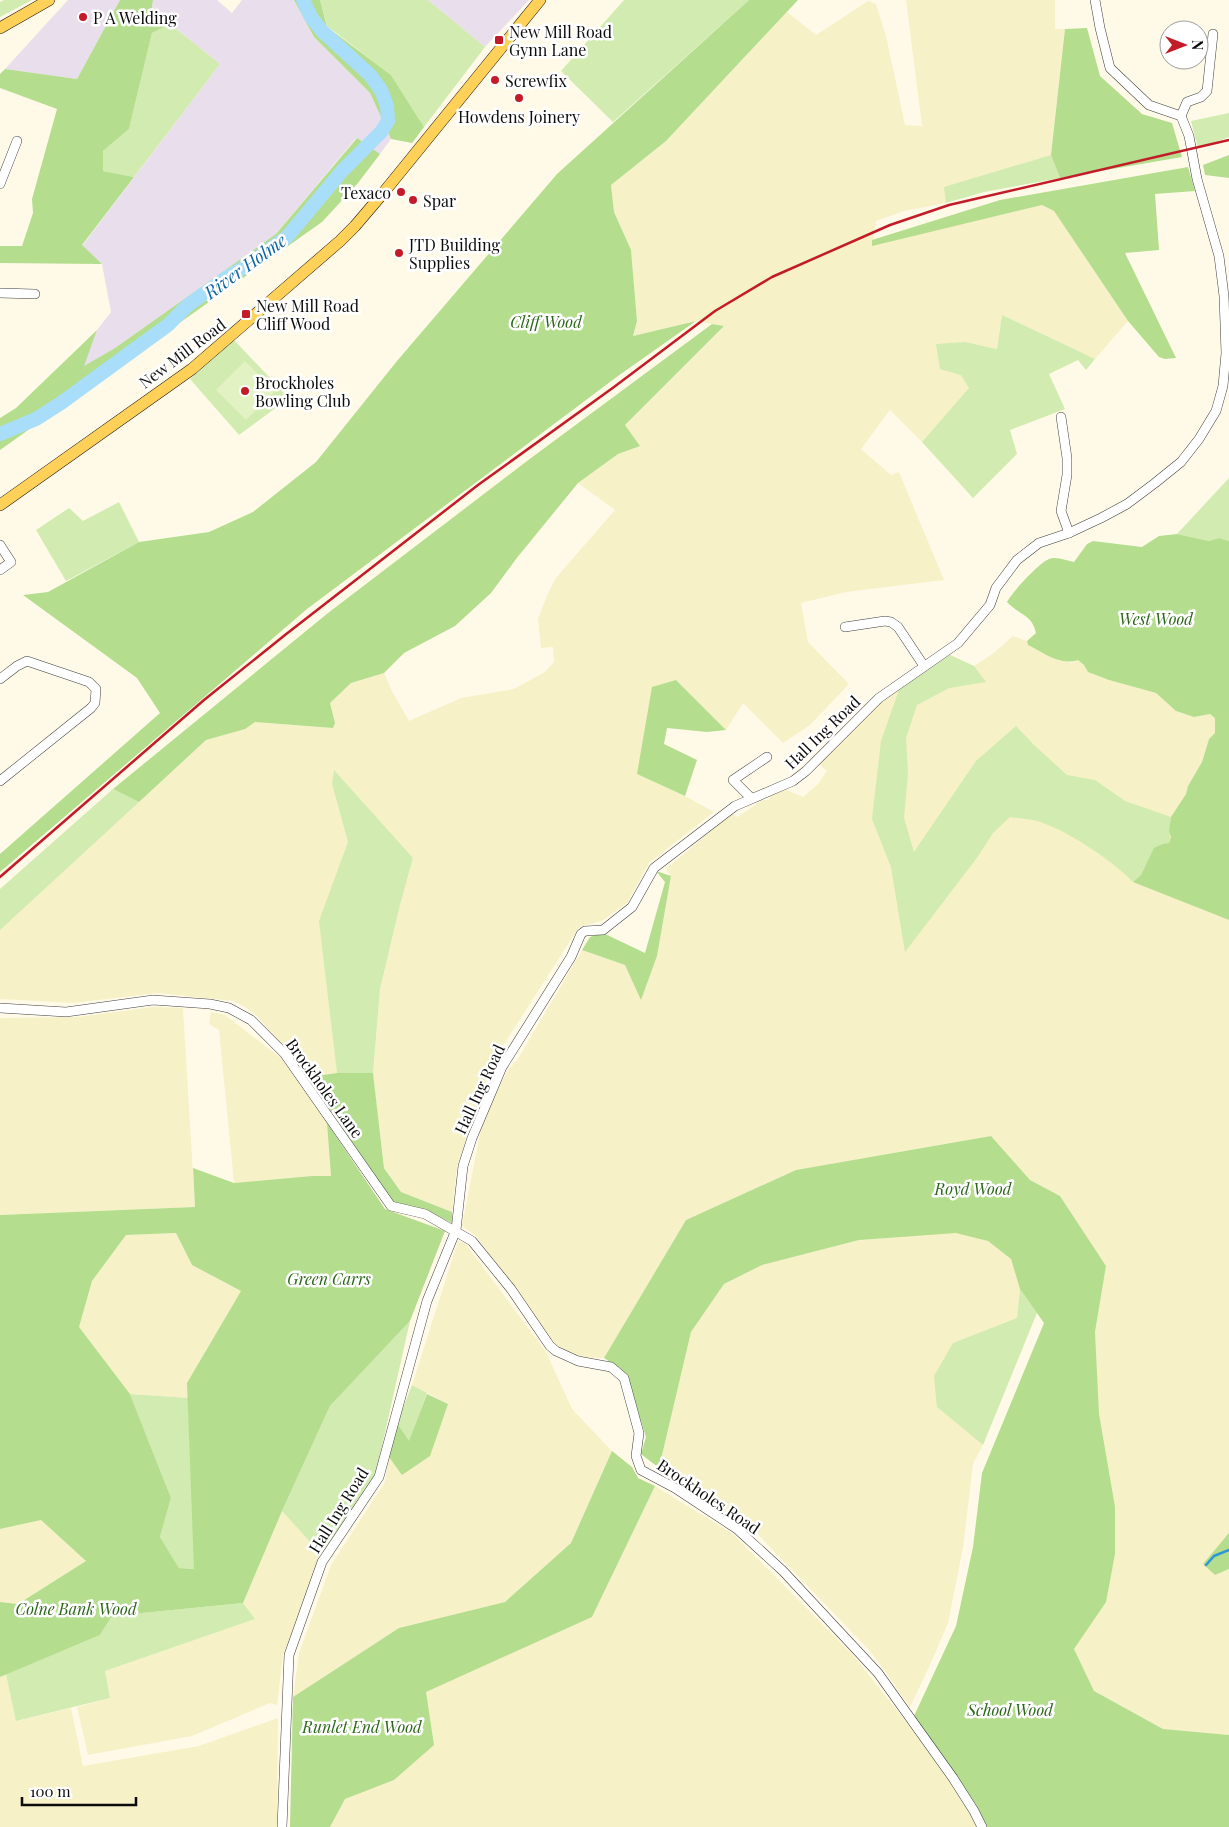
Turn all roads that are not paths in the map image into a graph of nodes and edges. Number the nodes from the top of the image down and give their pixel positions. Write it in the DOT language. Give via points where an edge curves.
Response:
graph roads {
  1 [pos="49,0"];
  2 [pos="540,0"];
  3 [pos="1095,0"];
  4 [pos="0,28"];
  5 [pos="1213,34"];
  6 [pos="1181,116"];
  7 [pos="16,141"];
  8 [pos="0,184"];
  9 [pos="0,293"];
  10 [pos="35,294"];
  11 [pos="1227,296"];
  12 [pos="1060,417"];
  13 [pos="0,505"];
  14 [pos="1069,533"];
  15 [pos="0,545"];
  16 [pos="0,570"];
  17 [pos="845,627"];
  18 [pos="924,666"];
  19 [pos="0,679"];
  20 [pos="768,757"];
  21 [pos="0,781"];
  22 [pos="750,798"];
  23 [pos="0,1008"];
  24 [pos="456,1230"];
  25 [pos="282,1827"];
  26 [pos="982,1827"];
  1 -- 4 [label="main road"];
  2 -- 13 [label="main road, New Mill Road" via="355,226 192,369"];
  3 -- 6 [label="street" via="1110,68 1149,106"];
  5 -- 6 [label="street" via="1207,92 1187,102"];
  6 -- 11 [label="street, Hall Ing Road" via="1189,136"];
  7 -- 8 [label="street"];
  9 -- 10 [label="street"];
  11 -- 14 [label="street, Hall Ing Road" via="1223,386 1216,411 1199,439 1181,462 1127,504"];
  12 -- 14 [label="street" via="1067,458 1061,511"];
  14 -- 18 [label="street, Hall Ing Road" via="1039,543 1017,560 996,588 990,606 958,644"];
  15 -- 16 [label="street" via="11,562"];
  17 -- 18 [label="street" via="892,622"];
  18 -- 22 [label="street, Hall Ing Road" via="879,698 806,772 793,781"];
  19 -- 21 [label="street" via="27,661 89,682 96,689 96,703"];
  20 -- 22 [label="street" via="733,780"];
  22 -- 24 [label="street, Hall Ing Road" via="734,806 654,868 632,907 603,930 581,934 571,956 506,1060 472,1138 463,1166"];
  23 -- 24 [label="street, Brockholes Lane" via="66,1012 153,1000 229,1008 251,1020 284,1053 391,1206 425,1214"];
  24 -- 25 [label="street, Hall Ing Road" via="427,1300 379,1477 322,1562 289,1654"];
  24 -- 26 [label="street, Brockholes Road" via="472,1241 511,1289 550,1346 578,1362 611,1368 622,1376 639,1433 636,1456 641,1470 676,1488 737,1529 784,1571 878,1673 953,1778"];
}
